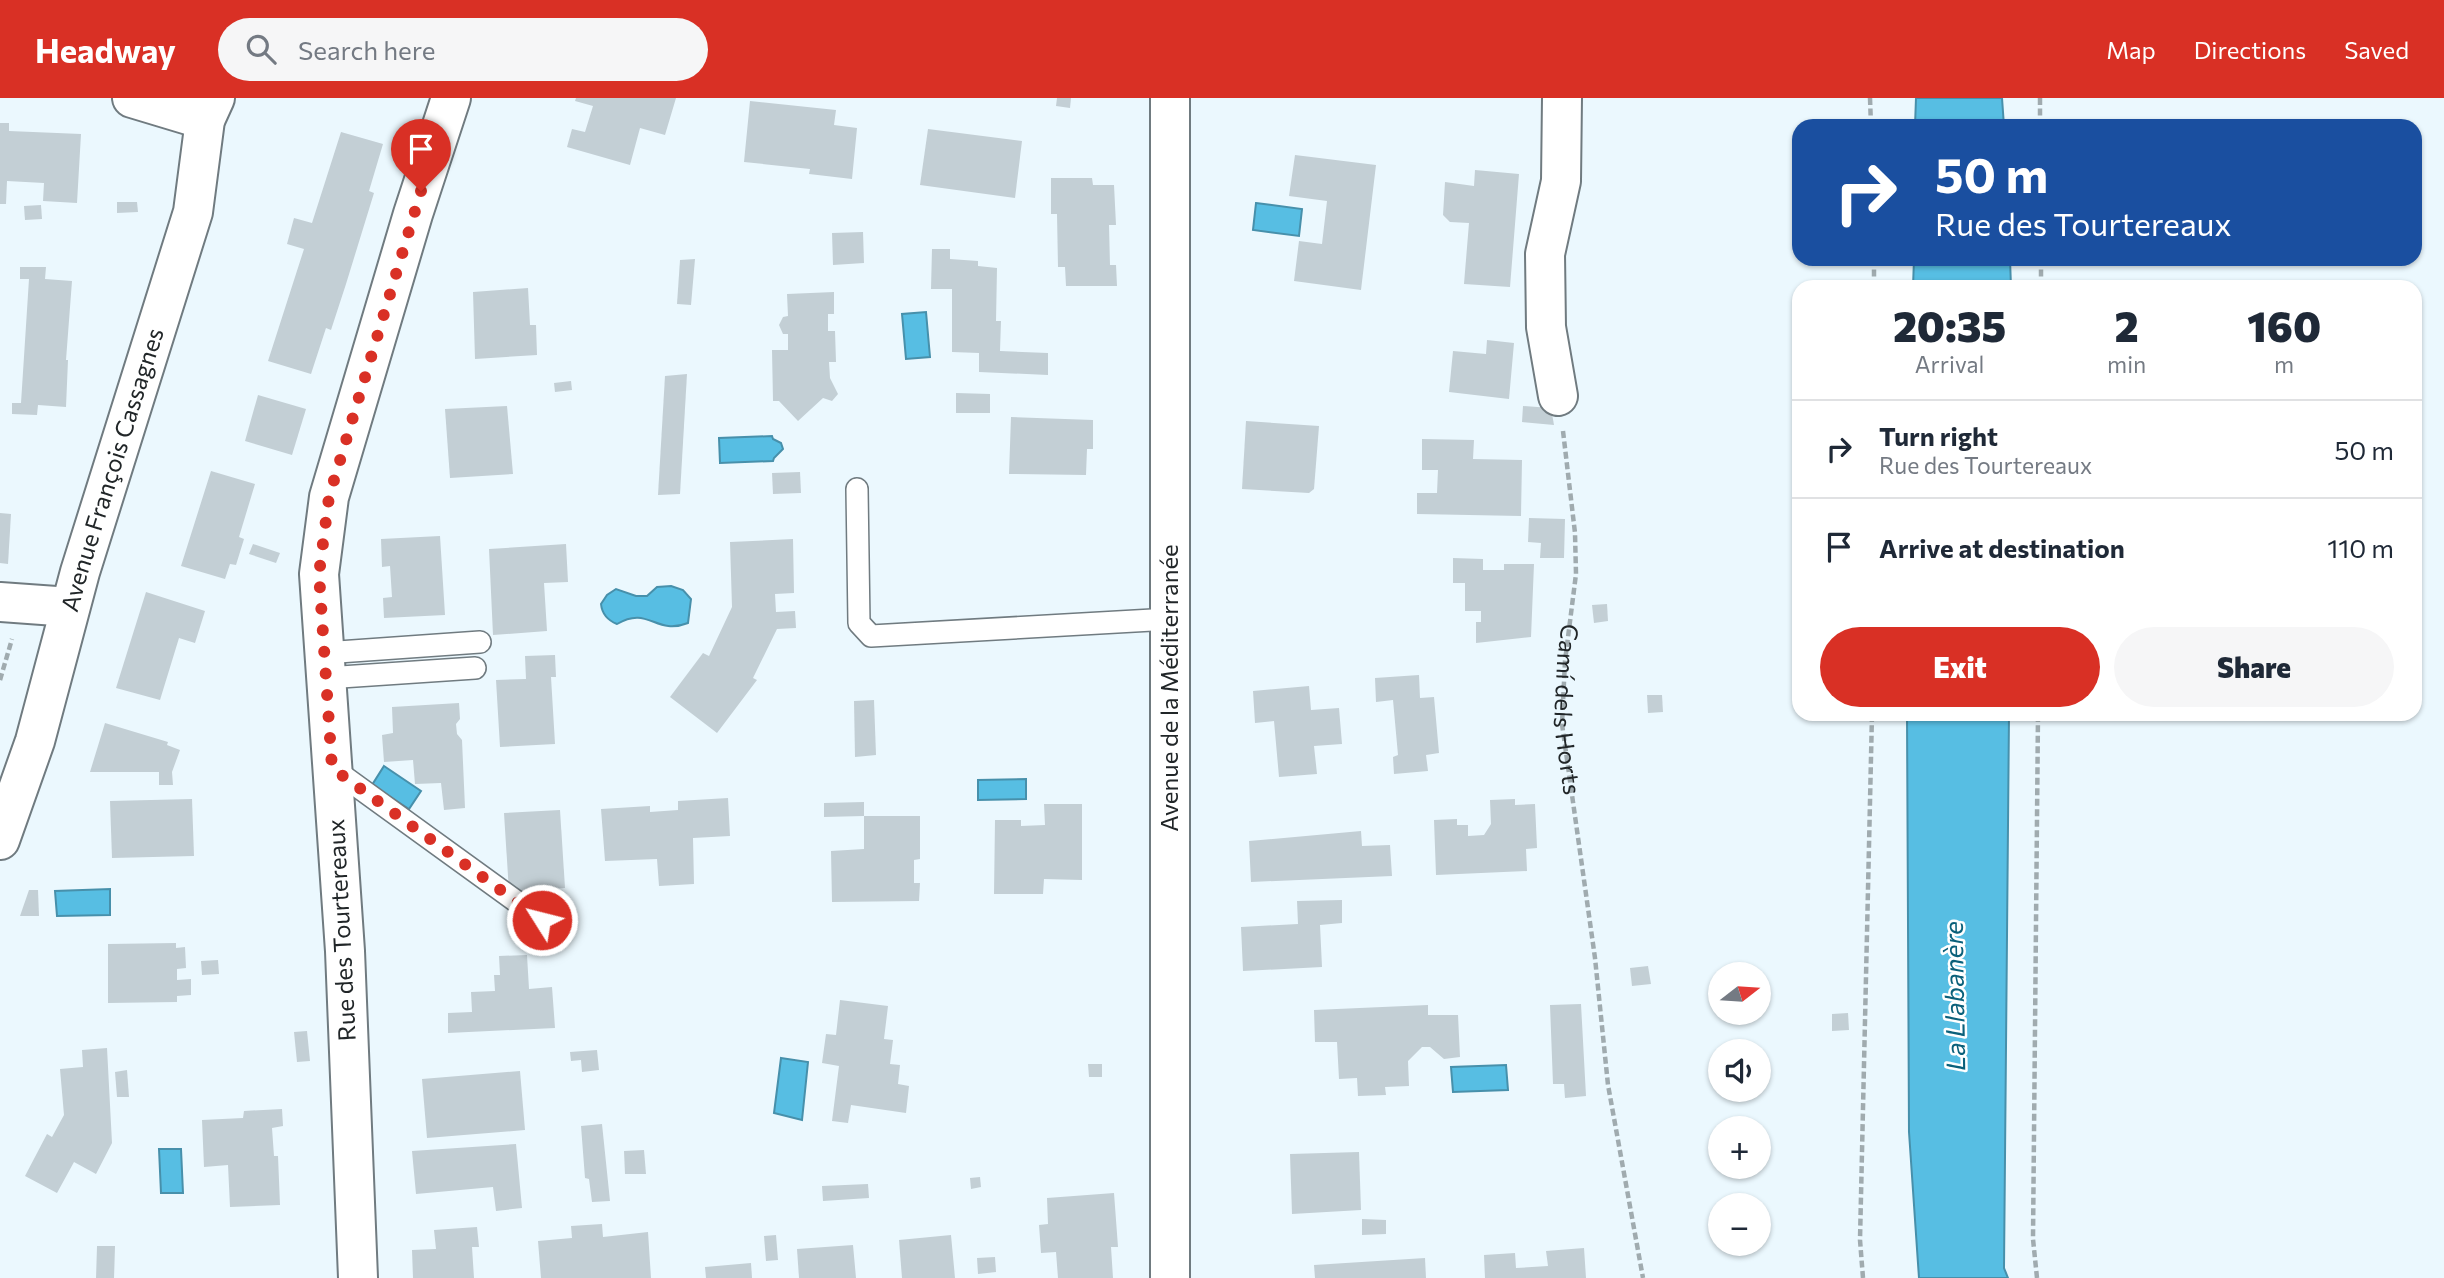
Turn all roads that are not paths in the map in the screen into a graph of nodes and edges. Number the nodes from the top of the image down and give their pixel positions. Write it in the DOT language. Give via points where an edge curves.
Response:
graph roads {
  1 [pos="132,98"];
  2 [pos="451,98"];
  3 [pos="1170,98"];
  4 [pos="1562,98"];
  5 [pos="210,109"];
  6 [pos="1558,396"];
  7 [pos="857,489"];
  8 [pos="0,602"];
  9 [pos="70,607"];
  10 [pos="1170,619"];
  11 [pos="480,642"];
  12 [pos="325,666"];
  13 [pos="475,668"];
  14 [pos="332,768"];
  15 [pos="0,840"];
  16 [pos="542,920"];
  17 [pos="358,1278"];
  18 [pos="1170,1278"];
  1 -- 5 [label="street"];
  2 -- 12 [label="street, Rue des Tourtereaux" via="329,497 319,574"];
  3 -- 10 [label="street, Avenue de la Méditerranée"];
  4 -- 6 [label="street" via="1561,181 1545,254 1546,327"];
  5 -- 9 [label="street, Avenue François Cassagnes" via="193,212"];
  7 -- 10 [label="lane" via="859,623 871,636"];
  8 -- 9 [label="street"];
  9 -- 15 [label="street, Avenue François Cassagnes" via="35,741"];
  10 -- 18 [label="street, Avenue de la Méditerranée"];
  11 -- 12 [label="lane"];
  12 -- 13 [label="lane"];
  12 -- 14 [label="street, Rue des Tourtereaux"];
  14 -- 16 [label="lane"];
  14 -- 17 [label="street, Rue des Tourtereaux" via="345,951"];
}
